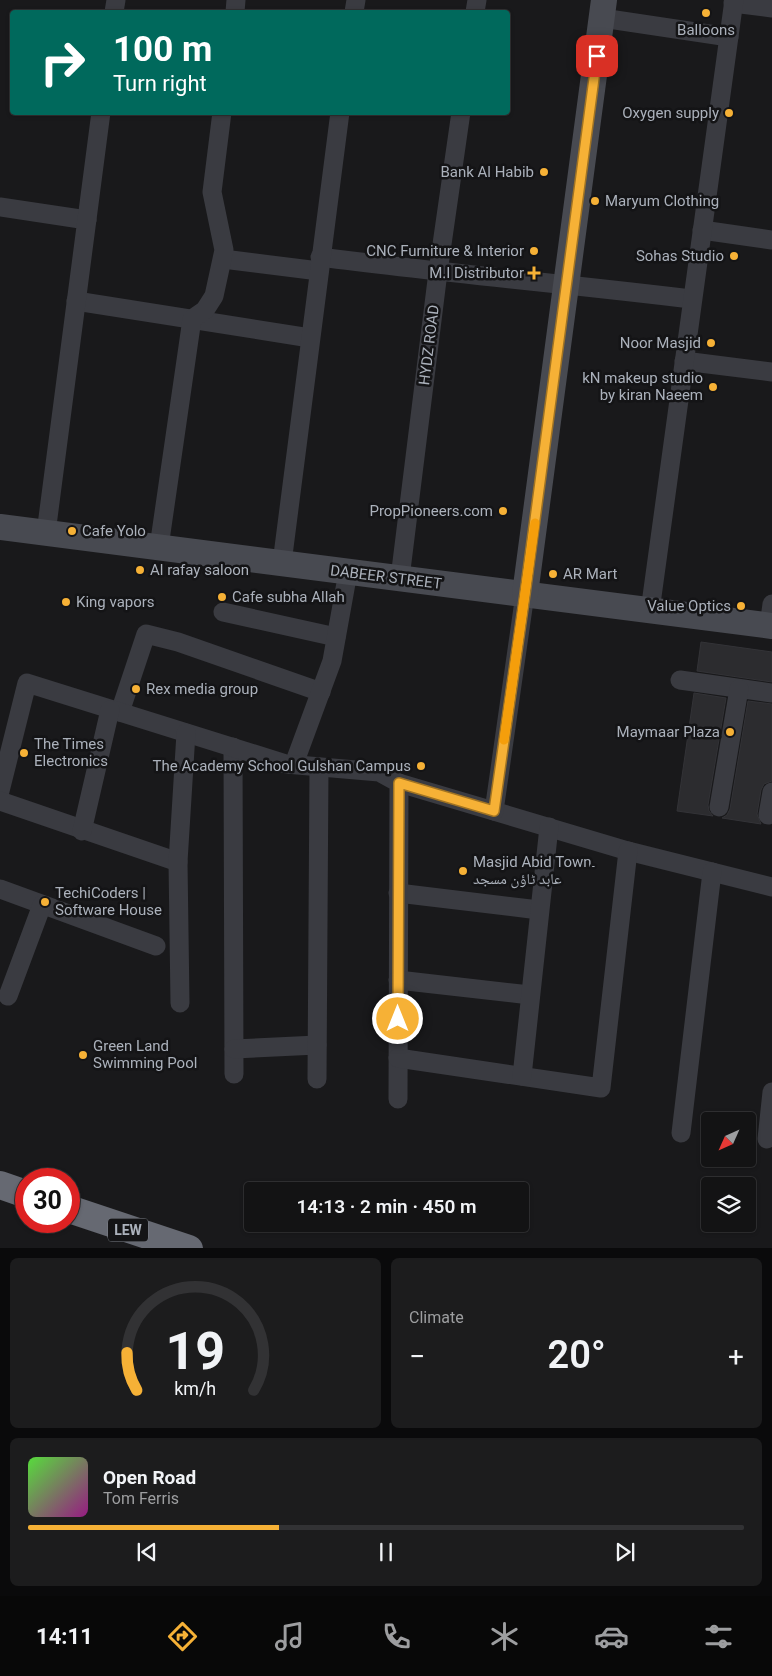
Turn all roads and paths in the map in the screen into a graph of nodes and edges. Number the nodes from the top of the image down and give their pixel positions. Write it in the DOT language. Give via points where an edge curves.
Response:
graph roads {
  1 [pos="733,1"];
  2 [pos="772,8"];
  3 [pos="603,9"];
  4 [pos="728,37"];
  5 [pos="101,115"];
  6 [pos="222,115"];
  7 [pos="340,115"];
  8 [pos="461,115"];
  9 [pos="0,207"];
  10 [pos="87,220"];
  11 [pos="702,230"];
  12 [pos="772,240"];
  13 [pos="223,259"];
  14 [pos="319,264"];
  15 [pos="438,272"];
  16 [pos="567,284"];
  17 [pos="691,299"];
  18 [pos="76,301"];
  19 [pos="192,319"];
  20 [pos="310,338"];
  21 [pos="684,361"];
  22 [pos="772,372"];
  23 [pos="0,527"];
  24 [pos="46,533"];
  25 [pos="159,547"];
  26 [pos="282,563"];
  27 [pos="348,572"];
  28 [pos="400,578"];
  29 [pos="525,594"];
  30 [pos="650,610"];
  31 [pos="223,612"];
  32 [pos="771,619"];
  33 [pos="336,636"];
  34 [pos="680,680"];
  35 [pos="739,689"];
  36 [pos="321,692"];
  37 [pos="772,693"];
  38 [pos="115,711"];
  39 [pos="186,733"];
  40 [pos="233,747"];
  41 [pos="294,764"];
  42 [pos="319,767"];
  43 [pos="399,783"];
  44 [pos="0,791"];
  45 [pos="772,792"];
  46 [pos="0,801"];
  47 [pos="719,807"];
  48 [pos="494,811"];
  49 [pos="768,815"];
  50 [pos="549,827"];
  51 [pos="82,831"];
  52 [pos="628,851"];
  53 [pos="178,862"];
  54 [pos="712,872"];
  55 [pos="772,887"];
  56 [pos="0,889"];
  57 [pos="398,893"];
  58 [pos="42,905"];
  59 [pos="540,910"];
  60 [pos="156,946"];
  61 [pos="398,980"];
  62 [pos="530,995"];
  63 [pos="8,996"];
  64 [pos="180,1003"];
  65 [pos="317,1045"];
  66 [pos="234,1049"];
  67 [pos="398,1058"];
  68 [pos="234,1074"];
  69 [pos="522,1076"];
  70 [pos="317,1079"];
  71 [pos="772,1092"];
  72 [pos="398,1099"];
  73 [pos="681,1133"];
  74 [pos="767,1140"];
  75 [pos="0,1185"];
  76 [pos="15,1190"];
  77 [pos="80,1214"];
  78 [pos="188,1248"];
  1 -- 2 [label="street"];
  1 -- 4 [label="street"];
  3 -- 4 [label="street"];
  3 -- 16 [label="street"];
  4 -- 11 [label="street"];
  5 -- 10 [label="street"];
  6 -- 13 [label="street" via="212,192 222,227"];
  7 -- 14 [label="street"];
  8 -- 15 [label="street, HYDZ ROAD"];
  9 -- 10 [label="street"];
  10 -- 18 [label="street"];
  11 -- 12 [label="street"];
  11 -- 17 [label="street"];
  13 -- 14 [label="street"];
  13 -- 19 [label="street" via="214,296 205,310"];
  14 -- 15 [label="street"];
  14 -- 20 [label="street"];
  15 -- 16 [label="street"];
  15 -- 28 [label="street, HYDZ ROAD"];
  16 -- 17 [label="street"];
  16 -- 29 [label="street"];
  17 -- 21 [label="street"];
  18 -- 19 [label="street"];
  18 -- 24 [label="street"];
  19 -- 20 [label="street"];
  19 -- 25 [label="street"];
  20 -- 26 [label="street"];
  21 -- 22 [label="street"];
  21 -- 30 [label="street"];
  23 -- 24 [label="street, DABEER STREET"];
  24 -- 25 [label="street, DABEER STREET"];
  25 -- 26 [label="street, DABEER STREET"];
  26 -- 27 [label="street, DABEER STREET"];
  27 -- 28 [label="street, DABEER STREET"];
  27 -- 33 [label="street"];
  28 -- 29 [label="street, DABEER STREET"];
  29 -- 30 [label="street, DABEER STREET"];
  29 -- 48 [label="street"];
  30 -- 32 [label="street, DABEER STREET"];
  31 -- 33 [label="street"];
  33 -- 36 [label="street" via="332,661"];
  34 -- 35 [label="street"];
  35 -- 37 [label="street"];
  35 -- 47 [label="street"];
  36 -- 38 [label="street" via="146,634"];
  36 -- 41 [label="street"];
  38 -- 39 [label="street"];
  38 -- 44 [label="street" via="26,683"];
  38 -- 51 [label="street"];
  39 -- 40 [label="street"];
  39 -- 53 [label="street"];
  40 -- 41 [label="street"];
  40 -- 66 [label="street"];
  41 -- 42 [label="street"];
  42 -- 43 [label="street" via="379,772"];
  42 -- 65 [label="street"];
  43 -- 48 [label="street"];
  43 -- 57 [label="street"];
  45 -- 49 [label="street"];
  46 -- 51 [label="street"];
  48 -- 50 [label="street"];
  50 -- 52 [label="street"];
  50 -- 59 [label="street"];
  51 -- 53 [label="street"];
  52 -- 54 [label="street"];
  52 -- 69 [label="street" via="601,1088"];
  53 -- 64 [label="street"];
  54 -- 55 [label="street"];
  54 -- 73 [label="street"];
  56 -- 58 [label="street"];
  57 -- 59 [label="street"];
  57 -- 61 [label="street"];
  58 -- 60 [label="street"];
  58 -- 63 [label="street"];
  59 -- 62 [label="street"];
  61 -- 62 [label="street"];
  61 -- 67 [label="street"];
  62 -- 69 [label="street"];
  65 -- 66 [label="street"];
  65 -- 70 [label="street"];
  66 -- 68 [label="street"];
  67 -- 69 [label="street"];
  67 -- 72 [label="street"];
  71 -- 74 [label="street"];
  75 -- 76 [label="highway"];
  77 -- 78 [label="highway, LEW"];
}
